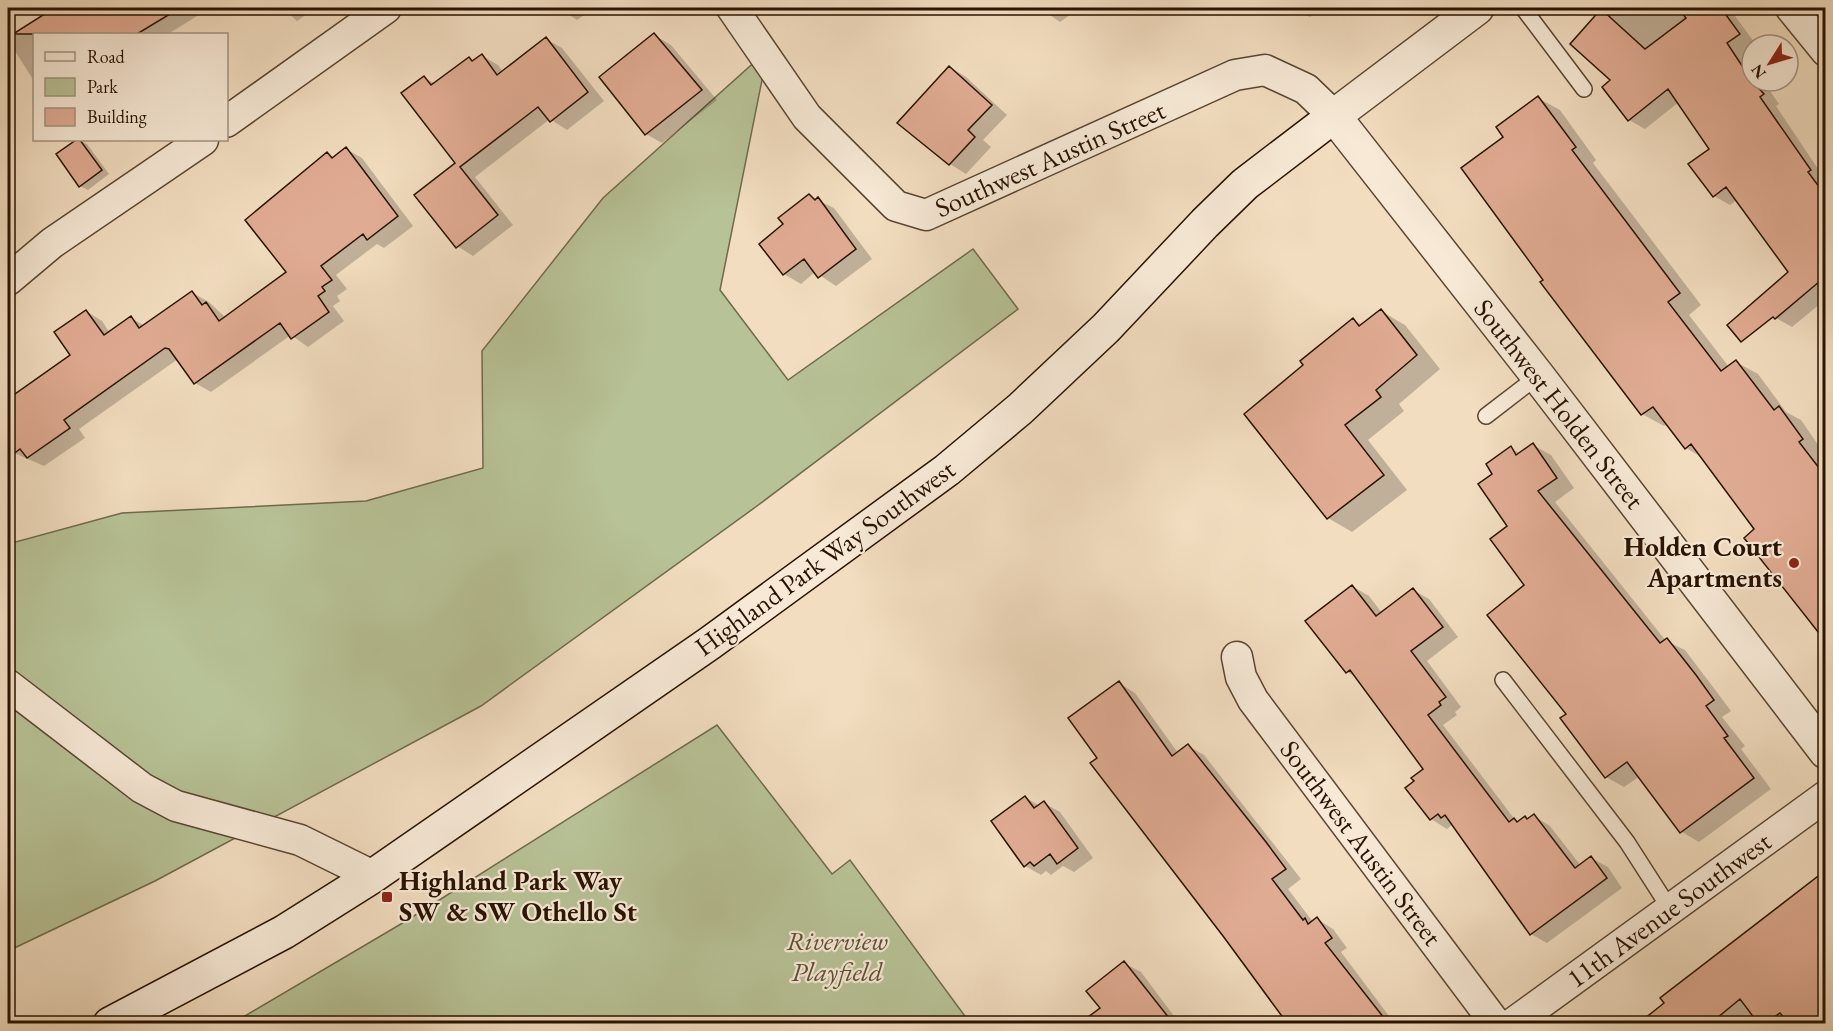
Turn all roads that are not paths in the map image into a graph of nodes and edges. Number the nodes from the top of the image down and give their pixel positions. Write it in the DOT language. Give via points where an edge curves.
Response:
graph roads {
  1 [pos="386,8"];
  2 [pos="732,8"];
  3 [pos="1478,8"];
  4 [pos="1523,8"];
  5 [pos="1791,8"];
  6 [pos="1826,51"];
  7 [pos="1584,89"];
  8 [pos="1334,116"];
  9 [pos="228,122"];
  10 [pos="202,141"];
  11 [pos="8,280"];
  12 [pos="1538,376"];
  13 [pos="1486,416"];
  14 [pos="1237,657"];
  15 [pos="1503,680"];
  16 [pos="8,685"];
  17 [pos="1826,752"];
  18 [pos="1826,796"];
  19 [pos="373,876"];
  20 [pos="1670,909"];
  21 [pos="110,1023"];
  22 [pos="1496,1023"];
  23 [pos="1512,1023"];
  1 -- 9 [label="street"];
  2 -- 8 [label="street, Southwest Austin Street" via="807,117 896,206 926,215 1235,75 1265,70 1306,89"];
  3 -- 8 [label="main road, Highland Park Way Southwest"];
  4 -- 7 [label="lane"];
  5 -- 6 [label="street"];
  8 -- 12 [label="main road, Southwest Holden Street"];
  8 -- 19 [label="main road, Highland Park Way Southwest" via="1245,184 1106,328 947,471 710,643"];
  10 -- 11 [label="street" via="52,243"];
  12 -- 13 [label="lane"];
  12 -- 17 [label="main road, Southwest Holden Street"];
  14 -- 22 [label="street, Southwest Austin Street" via="1241,677 1253,700"];
  15 -- 20 [label="lane" via="1627,842"];
  16 -- 19 [label="street" via="95,755 150,793 176,806 300,840"];
  18 -- 20 [label="street, 11th Avenue Southwest"];
  19 -- 21 [label="main road, Highland Park Way Southwest" via="284,932"];
  20 -- 23 [label="street, 11th Avenue Southwest"];
}
